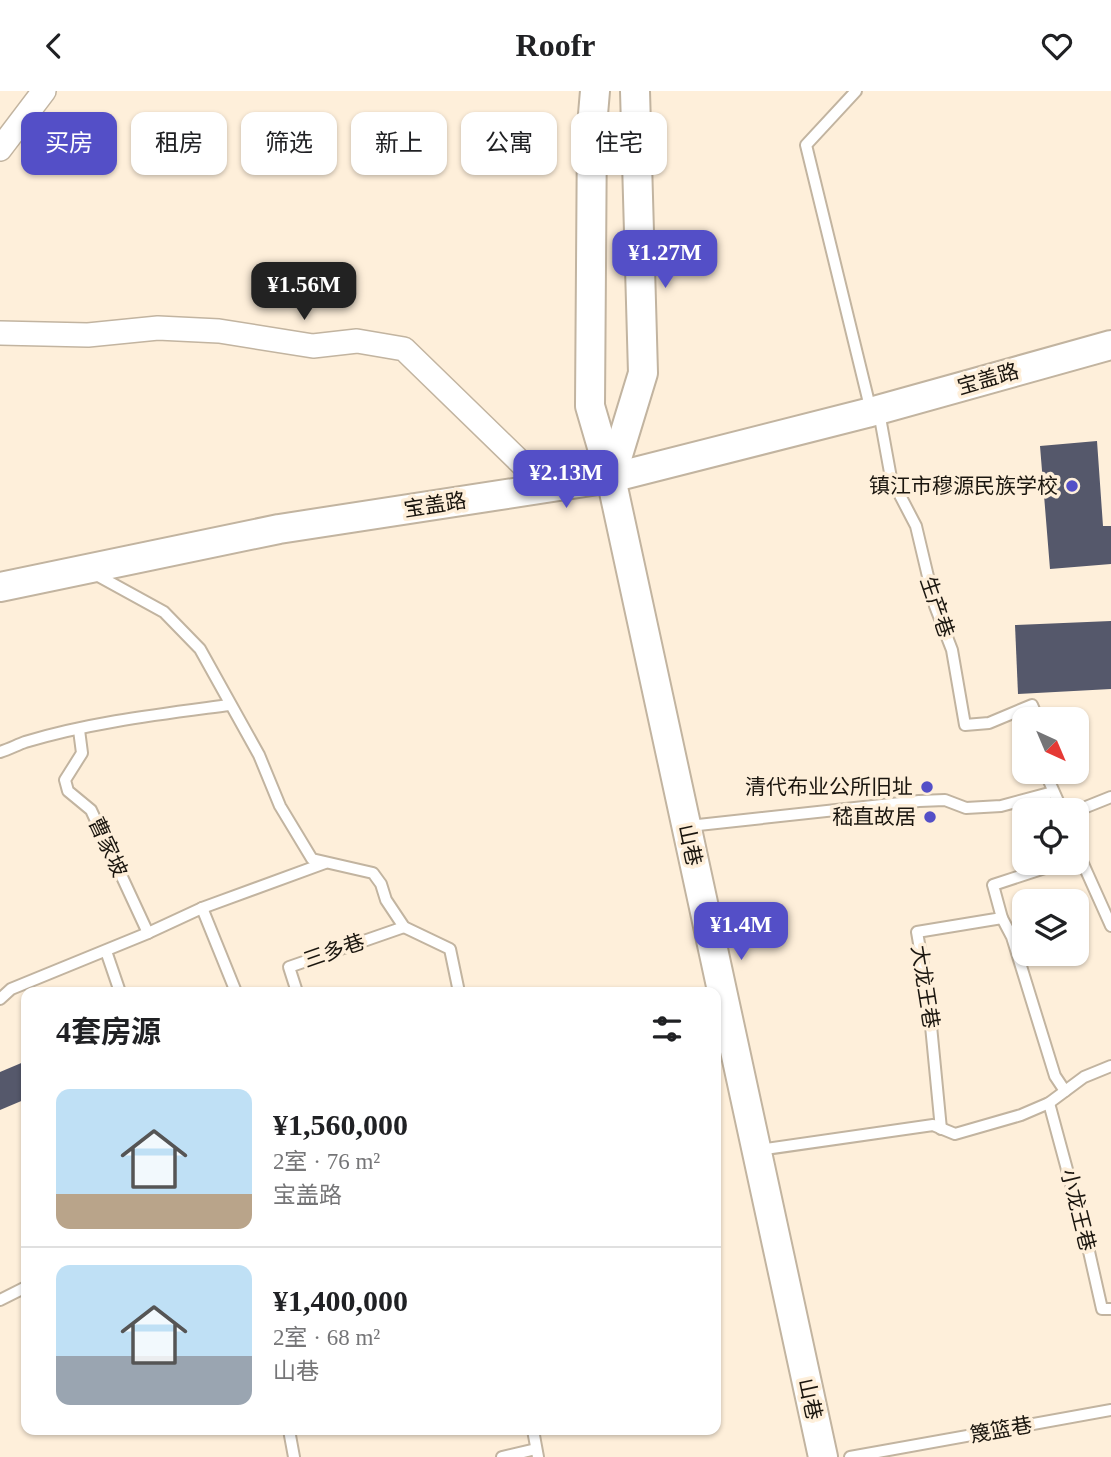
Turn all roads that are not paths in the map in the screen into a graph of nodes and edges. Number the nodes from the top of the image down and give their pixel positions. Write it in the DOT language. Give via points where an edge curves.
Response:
graph roads {
  1 [pos="44,91"];
  2 [pos="595,91"];
  3 [pos="635,91"];
  4 [pos="856,91"];
  5 [pos="0,149"];
  6 [pos="0,333"];
  7 [pos="1111,345"];
  8 [pos="875,411"];
  9 [pos="611,478"];
  10 [pos="547,488"];
  11 [pos="85,569"];
  12 [pos="0,587"];
  13 [pos="229,705"];
  14 [pos="1012,713"];
  15 [pos="79,730"];
  16 [pos="0,752"];
  17 [pos="1050,784"];
  18 [pos="1053,792"];
  19 [pos="1111,797"];
  20 [pos="1056,798"];
  21 [pos="1089,806"];
  22 [pos="686,827"];
  23 [pos="329,864"];
  24 [pos="1023,875"];
  25 [pos="1087,875"];
  26 [pos="202,908"];
  27 [pos="1002,918"];
  28 [pos="1111,926"];
  29 [pos="404,927"];
  30 [pos="148,933"];
  31 [pos="106,951"];
  32 [pos="118,987"];
  33 [pos="234,987"];
  34 [pos="295,987"];
  35 [pos="458,987"];
  36 [pos="0,999"];
  37 [pos="1111,1066"];
  38 [pos="1065,1091"];
  39 [pos="1049,1103"];
  40 [pos="941,1129"];
  41 [pos="757,1151"];
  42 [pos="21,1290"];
  43 [pos="0,1300"];
  44 [pos="1111,1310"];
  45 [pos="1111,1410"];
  46 [pos="290,1435"];
  47 [pos="534,1435"];
  48 [pos="537,1453"];
  49 [pos="295,1457"];
  50 [pos="502,1457"];
  51 [pos="823,1457"];
  52 [pos="850,1457"];
  1 -- 5 [label="street"];
  2 -- 9 [label="street, 山巷" via="590,406"];
  3 -- 9 [label="street" via="643,373"];
  4 -- 8 [label="lane" via="806,145"];
  6 -- 10 [label="street" via="88,335 158,328 219,331 313,346 357,341 404,349"];
  7 -- 8 [label="street, 宝盖路"];
  8 -- 9 [label="street, 宝盖路"];
  8 -- 14 [label="lane, 生产巷" via="891,478 916,526 935,605 952,650 965,725 989,723"];
  9 -- 10 [label="street, 宝盖路"];
  9 -- 22 [label="street, 山巷"];
  10 -- 11 [label="street, 宝盖路" via="279,529"];
  11 -- 12 [label="street, 宝盖路"];
  11 -- 13 [label="lane" via="164,612 200,649"];
  13 -- 15 [label="lane"];
  13 -- 23 [label="lane" via="312,859"];
  15 -- 16 [label="lane"];
  15 -- 30 [label="lane, 曹家坡" via="82,753 65,780 68,791 91,810"];
  17 -- 18 [label="lane"];
  18 -- 20 [label="lane"];
  18 -- 22 [label="lane" via="1001,806 966,808 945,800 919,801"];
  19 -- 21 [label="lane"];
  22 -- 41 [label="street, 山巷"];
  23 -- 26 [label="lane"];
  23 -- 29 [label="lane" via="373,873"];
  24 -- 27 [label="lane" via="993,885"];
  25 -- 28 [label="lane"];
  26 -- 30 [label="lane"];
  26 -- 33 [label="lane"];
  27 -- 38 [label="lane" via="1055,1076"];
  27 -- 40 [label="lane, 大龙王巷" via="916,932 928,995"];
  29 -- 34 [label="lane, 三多巷" via="289,967"];
  29 -- 35 [label="lane" via="450,949"];
  30 -- 31 [label="lane"];
  31 -- 32 [label="lane"];
  31 -- 36 [label="lane" via="11,989"];
  37 -- 38 [label="lane"];
  38 -- 39 [label="lane"];
  39 -- 40 [label="lane" via="954,1134"];
  39 -- 44 [label="lane, 小龙王巷" via="1102,1309"];
  40 -- 41 [label="lane" via="933,1125"];
  41 -- 51 [label="street, 山巷"];
  42 -- 43 [label="lane"];
  45 -- 52 [label="lane, 篾篮巷"];
  46 -- 49 [label="lane"];
  47 -- 48 [label="lane"];
  48 -- 50 [label="lane"];
}
